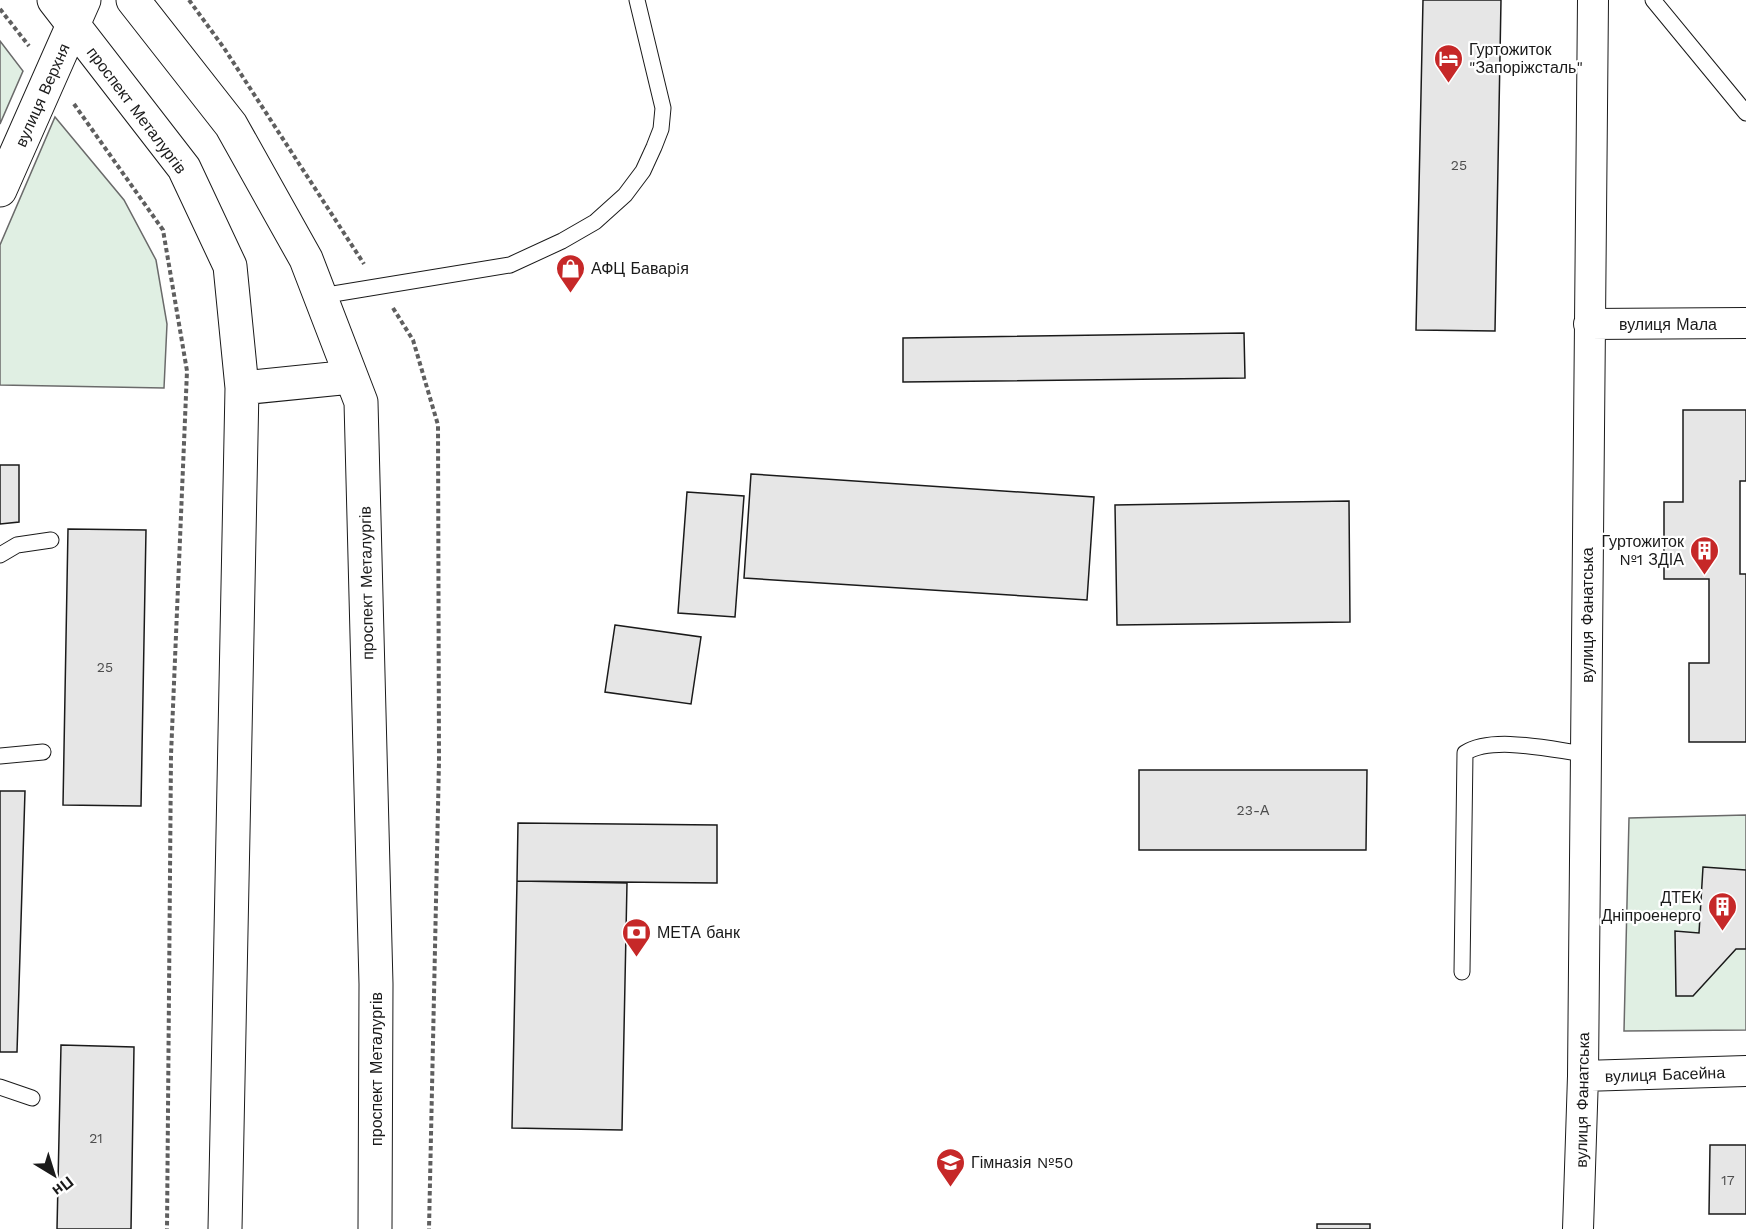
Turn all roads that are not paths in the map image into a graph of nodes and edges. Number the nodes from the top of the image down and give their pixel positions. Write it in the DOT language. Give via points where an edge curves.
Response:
graph roads {
  1 [pos="54,0"];
  2 [pos="133,0"];
  3 [pos="637,0"];
  4 [pos="1593,0"];
  5 [pos="1653,0"];
  6 [pos="79,13"];
  7 [pos="1746,113"];
  8 [pos="0,190"];
  9 [pos="321,296"];
  10 [pos="1746,323"];
  11 [pos="1590,324"];
  12 [pos="351,377"];
  13 [pos="242,388"];
  14 [pos="51,540"];
  15 [pos="0,555"];
  16 [pos="44,752"];
  17 [pos="1586,754"];
  18 [pos="0,756"];
  19 [pos="1462,972"];
  20 [pos="1746,1071"];
  21 [pos="1583,1076"];
  22 [pos="0,1086"];
  23 [pos="32,1098"];
  24 [pos="225,1229"];
  25 [pos="375,1229"];
  26 [pos="1578,1229"];
  1 -- 6 [label="main road, проспект Металургів"];
  2 -- 9 [label="main road, проспект Металургів" via="231,125 306,260"];
  3 -- 9 [label="lane" via="663,108 654,147 625,195 595,222 510,265"];
  4 -- 11 [label="street, вулиця Фанатська"];
  5 -- 7 [label="lane"];
  6 -- 8 [label="main road, вулиця Верхня"];
  6 -- 13 [label="main road, проспект Металургів" via="184,168 230,266"];
  9 -- 12 [label="main road, проспект Металургів"];
  10 -- 11 [label="street, вулиця Мала"];
  11 -- 17 [label="street, вулиця Фанатська"];
  12 -- 13 [label="main road"];
  12 -- 25 [label="main road, проспект Металургів" via="361,402 376,984"];
  13 -- 24 [label="main road, проспект Металургів"];
  14 -- 15 [label="lane" via="17,545"];
  16 -- 18 [label="lane"];
  17 -- 19 [label="lane" via="1495,744 1474,747 1465,753"];
  17 -- 21 [label="street, вулиця Фанатська"];
  20 -- 21 [label="street, вулиця Басейна"];
  21 -- 26 [label="street, вулиця Фанатська"];
  22 -- 23 [label="lane"];
}
